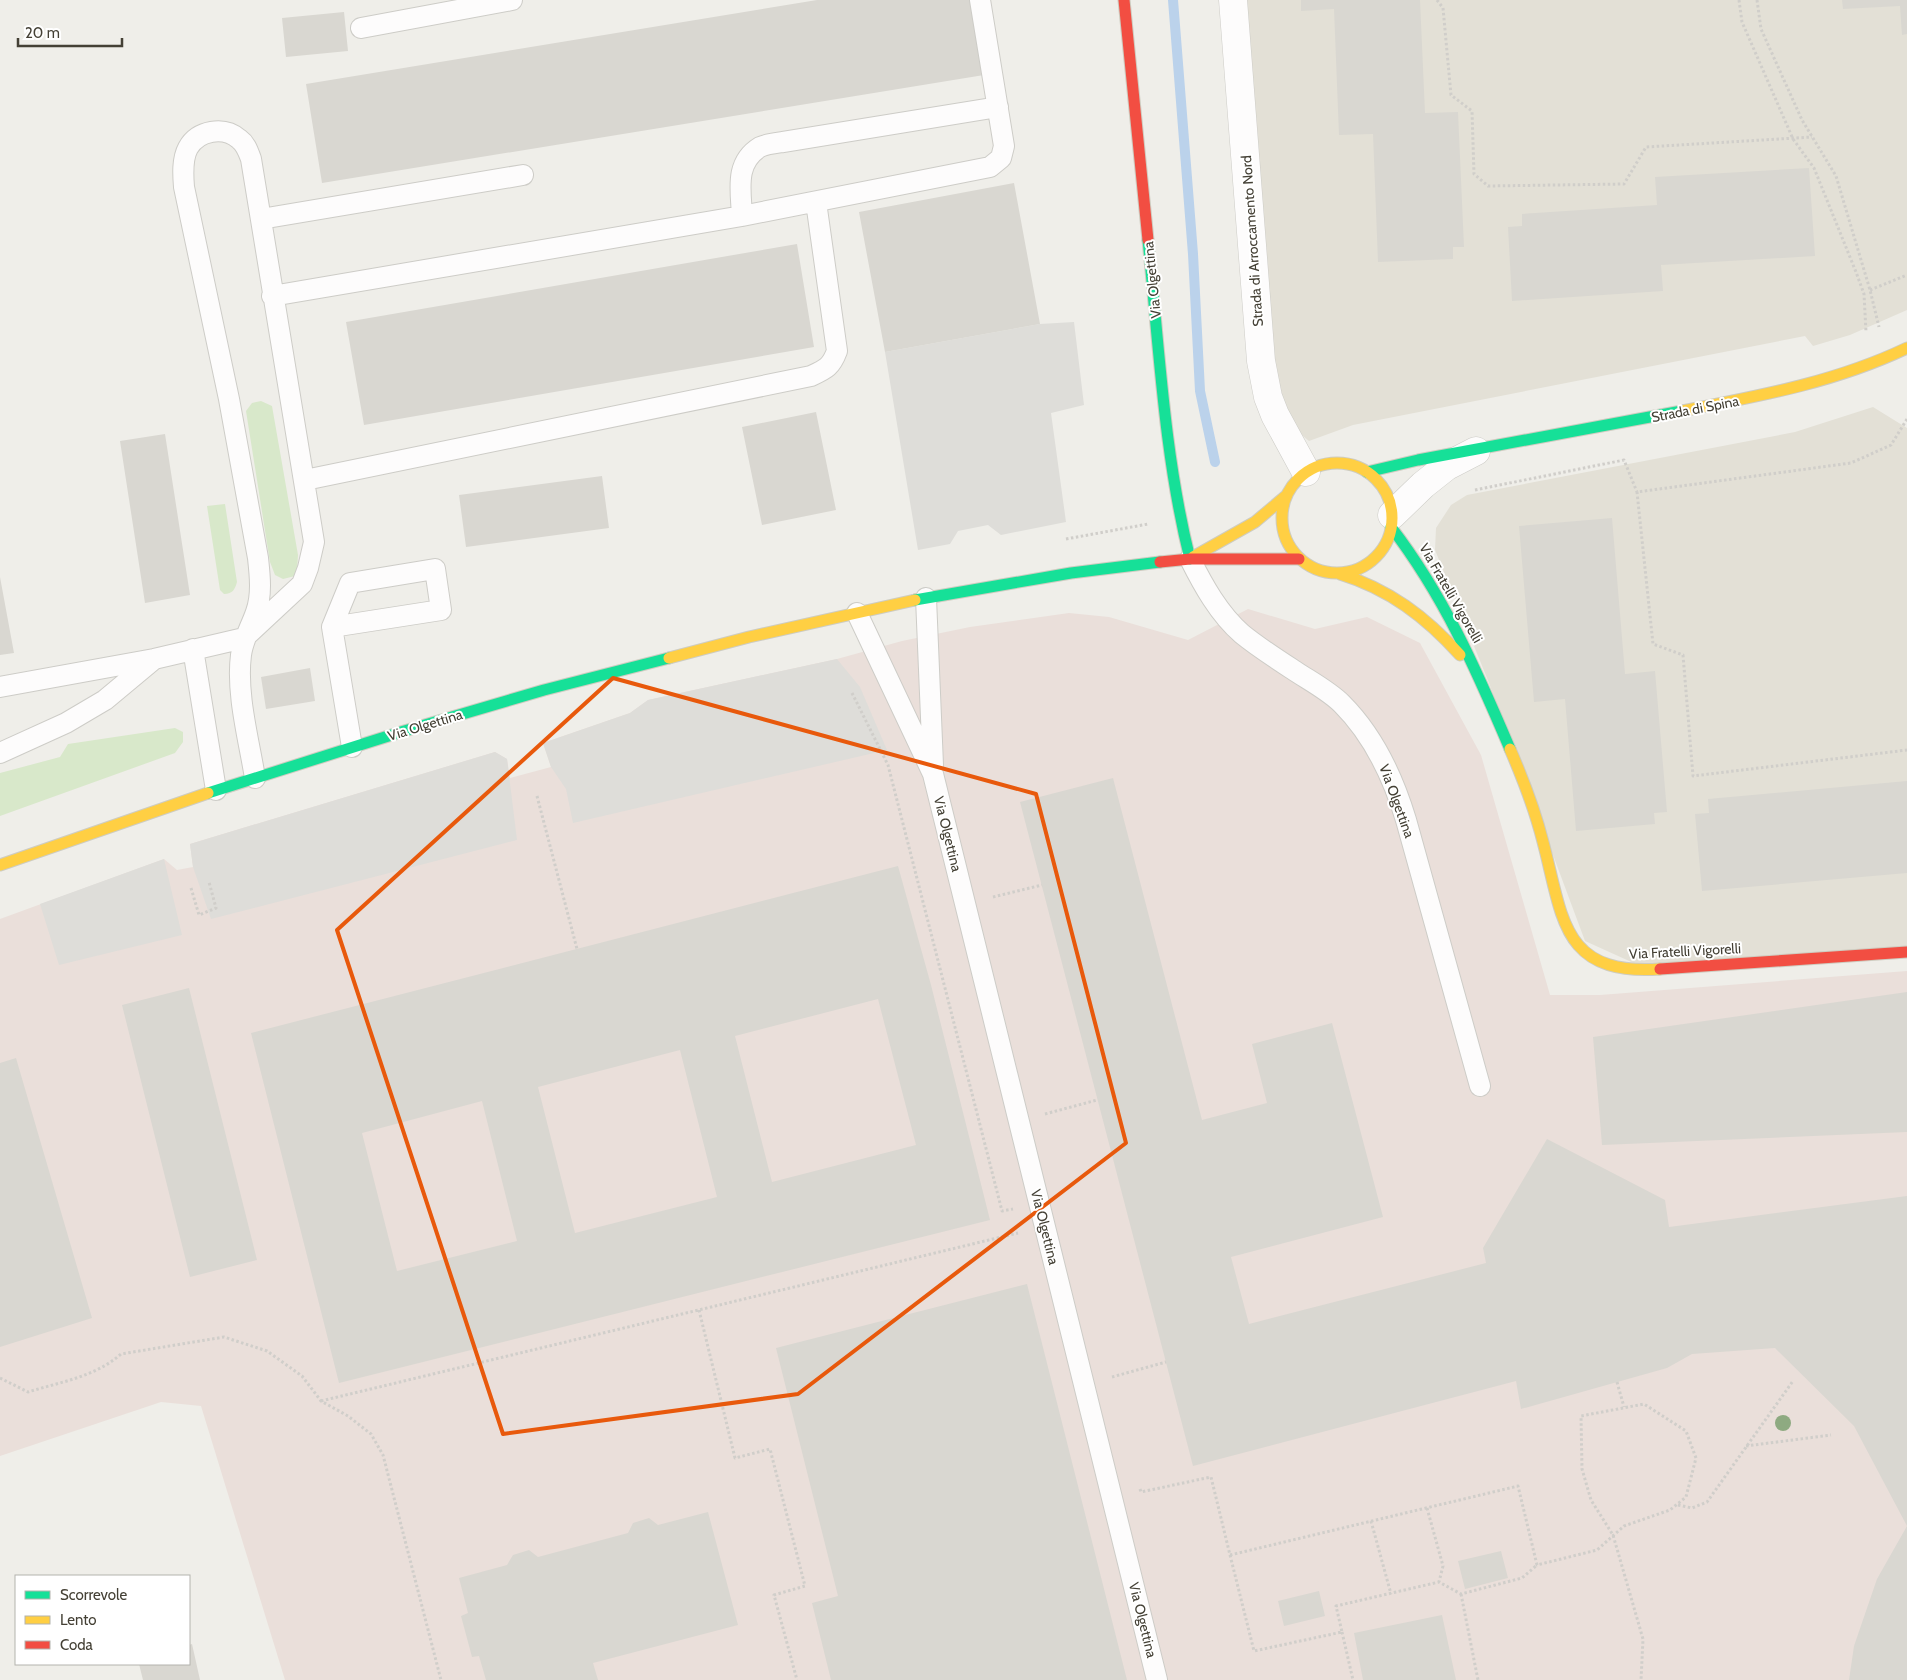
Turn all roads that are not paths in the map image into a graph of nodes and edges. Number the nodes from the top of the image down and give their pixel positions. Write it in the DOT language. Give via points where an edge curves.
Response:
graph roads {
  1 [pos="512,0"];
  2 [pos="980,0"];
  3 [pos="1124,0"];
  4 [pos="1233,0"];
  5 [pos="361,28"];
  6 [pos="998,107"];
  7 [pos="523,175"];
  8 [pos="816,202"];
  9 [pos="742,216"];
  10 [pos="260,219"];
  11 [pos="272,296"];
  12 [pos="1907,348"];
  13 [pos="1478,450"];
  14 [pos="1306,472"];
  15 [pos="1367,472"];
  16 [pos="305,480"];
  17 [pos="1287,494"];
  18 [pos="1392,521"];
  19 [pos="1190,559"];
  20 [pos="1300,559"];
  21 [pos="1340,574"];
  22 [pos="926,598"];
  23 [pos="857,613"];
  24 [pos="332,627"];
  25 [pos="244,638"];
  26 [pos="193,649"];
  27 [pos="154,659"];
  28 [pos="1479,677"];
  29 [pos="0,687"];
  30 [pos="930,693"];
  31 [pos="898,699"];
  32 [pos="352,747"];
  33 [pos="0,753"];
  34 [pos="933,774"];
  35 [pos="255,778"];
  36 [pos="216,790"];
  37 [pos="0,865"];
  38 [pos="1907,952"];
  39 [pos="1480,1086"];
  40 [pos="1157,1680"];
  1 -- 5 [label="lane"];
  2 -- 6 [label="lane"];
  3 -- 19 [label="street, Via Olgettina" via="1164,401 1180,518"];
  4 -- 14 [label="street, Strada di Arroccamento Nord" via="1261,361 1268,397"];
  6 -- 8 [label="lane" via="1004,146 1000,158 990,167"];
  6 -- 9 [label="lane" via="760,147 747,159 740,173"];
  7 -- 10 [label="lane"];
  8 -- 9 [label="lane"];
  8 -- 16 [label="lane" via="837,351 833,363 827,368 811,376"];
  9 -- 11 [label="lane"];
  10 -- 11 [label="lane"];
  10 -- 25 [label="lane" via="247,147 225,132 210,132 197,138 187,149 184,187 231,408 261,578 257,610"];
  11 -- 16 [label="lane"];
  12 -- 13 [label="street, Strada di Spina" via="1849,372 1772,394"];
  13 -- 15 [label="street, Strada di Spina" via="1412,460"];
  13 -- 18 [label="street, Strada di Spina" via="1447,466 1423,485"];
  14 -- 15 [label="street" via="1333,463 1347,464"];
  14 -- 17 [label="street"];
  15 -- 18 [label="street" via="1388,498"];
  16 -- 25 [label="lane" via="314,542 302,584"];
  17 -- 19 [label="street, Via Olgettina" via="1250,525"];
  17 -- 20 [label="street" via="1281,523 1287,542"];
  18 -- 21 [label="street" via="1386,544 1370,563"];
  18 -- 28 [label="street, Via Fratelli Vigorelli" via="1460,635"];
  19 -- 20 [label="street, Via Olgettina"];
  19 -- 22 [label="street, Via Olgettina" via="1071,573"];
  19 -- 39 [label="lane, Via Olgettina" via="1229,621 1255,644 1341,703 1384,762 1411,837"];
  20 -- 21 [label="street" via="1318,570"];
  21 -- 28 [label="street, Via Fratelli Vigorelli" via="1375,586 1409,606"];
  22 -- 23 [label="street, Via Olgettina"];
  22 -- 30 [label="lane, Via Olgettina"];
  23 -- 31 [label="lane, Via Olgettina"];
  23 -- 32 [label="street, Via Olgettina" via="544,690"];
  24 -- 24 [label="lane" via="440,610 435,569 350,583"];
  24 -- 32 [label="lane"];
  25 -- 26 [label="lane"];
  25 -- 35 [label="lane" via="240,674"];
  26 -- 27 [label="lane"];
  26 -- 36 [label="lane"];
  27 -- 29 [label="lane"];
  27 -- 33 [label="lane" via="105,700 66,724"];
  28 -- 38 [label="street, Via Fratelli Vigorelli" via="1532,804 1561,916 1573,939 1599,962 1637,971"];
  30 -- 31 [label="lane" via="919,703 906,704"];
  30 -- 34 [label="lane, Via Olgettina"];
  31 -- 34 [label="lane, Via Olgettina"];
  32 -- 35 [label="street, Via Olgettina"];
  34 -- 40 [label="lane, Via Olgettina"];
  35 -- 36 [label="street, Via Olgettina"];
  36 -- 37 [label="street, Via Olgettina"];
}
